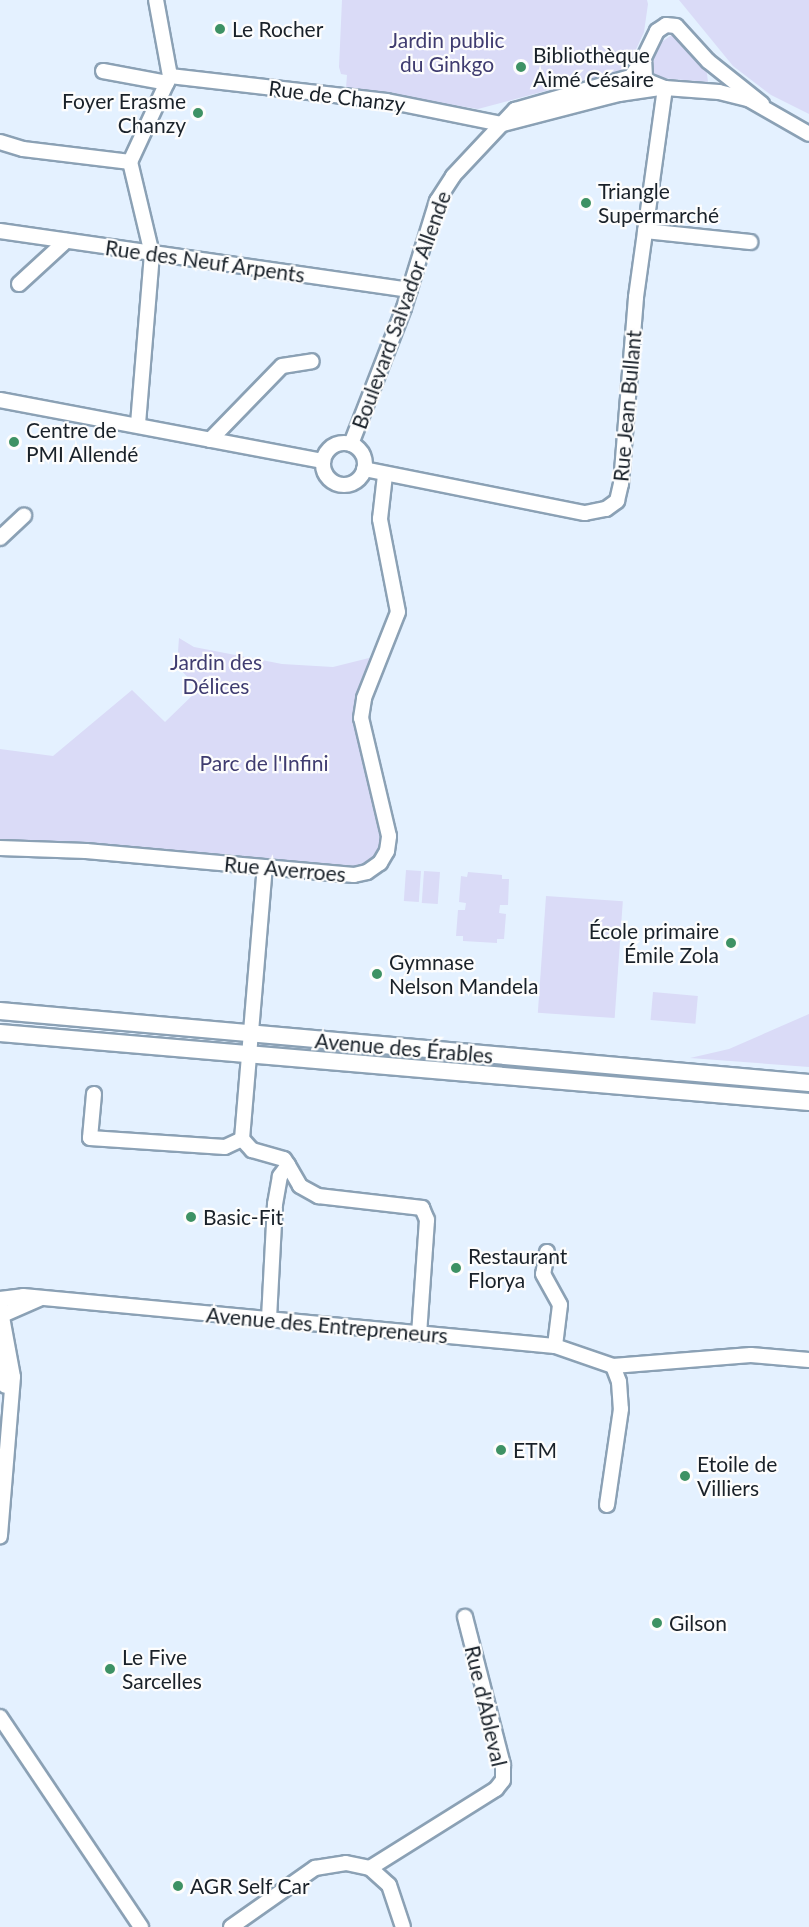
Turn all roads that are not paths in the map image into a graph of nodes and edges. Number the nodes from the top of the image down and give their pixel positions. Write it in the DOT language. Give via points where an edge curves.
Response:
graph roads {
  1 [pos="156,0"];
  2 [pos="644,58"];
  3 [pos="103,71"];
  4 [pos="169,80"];
  5 [pos="665,88"];
  6 [pos="762,104"];
  7 [pos="501,124"];
  8 [pos="803,127"];
  9 [pos="809,134"];
  10 [pos="0,142"];
  11 [pos="23,149"];
  12 [pos="0,151"];
  13 [pos="130,162"];
  14 [pos="0,231"];
  15 [pos="645,231"];
  16 [pos="66,241"];
  17 [pos="750,242"];
  18 [pos="152,254"];
  19 [pos="19,284"];
  20 [pos="410,290"];
  21 [pos="312,362"];
  22 [pos="0,400"];
  23 [pos="138,424"];
  24 [pos="210,440"];
  25 [pos="351,444"];
  26 [pos="323,461"];
  27 [pos="364,470"];
  28 [pos="385,476"];
  29 [pos="24,516"];
  30 [pos="0,538"];
  31 [pos="0,848"];
  32 [pos="265,867"];
  33 [pos="0,1011"];
  34 [pos="0,1033"];
  35 [pos="250,1034"];
  36 [pos="249,1056"];
  37 [pos="809,1083"];
  38 [pos="94,1094"];
  39 [pos="809,1102"];
  40 [pos="242,1139"];
  41 [pos="288,1165"];
  42 [pos="547,1252"];
  43 [pos="0,1299"];
  44 [pos="39,1299"];
  45 [pos="1,1313"];
  46 [pos="269,1320"];
  47 [pos="419,1333"];
  48 [pos="555,1346"];
  49 [pos="0,1350"];
  50 [pos="809,1360"];
  51 [pos="613,1366"];
  52 [pos="9,1414"];
  53 [pos="607,1505"];
  54 [pos="0,1536"];
  55 [pos="465,1617"];
  56 [pos="0,1717"];
  57 [pos="370,1868"];
  58 [pos="141,1927"];
  59 [pos="231,1927"];
  60 [pos="403,1927"];
  1 -- 4 [label="street"];
  2 -- 5 [label="street" via="643,77"];
  2 -- 6 [label="street, Boulevard Salvador Allende" via="661,27 676,26 708,61"];
  2 -- 7 [label="street, Boulevard Salvador Allende" via="631,77 528,104"];
  3 -- 4 [label="street, Rue de Chanzy"];
  4 -- 7 [label="street, Rue de Chanzy" via="387,101"];
  4 -- 13 [label="street"];
  5 -- 6 [label="street" via="718,92"];
  5 -- 7 [label="street" via="619,94"];
  5 -- 15 [label="street, Rue Jean Bullant"];
  6 -- 8 [label="street"];
  7 -- 20 [label="street, Boulevard Salvador Allende" via="444,188"];
  8 -- 9 [label="street"];
  10 -- 11 [label="street"];
  11 -- 12 [label="street"];
  11 -- 13 [label="street"];
  13 -- 18 [label="street"];
  14 -- 16 [label="street, Rue des Neuf Arpents"];
  15 -- 17 [label="street"];
  15 -- 28 [label="street, Rue Jean Bullant" via="621,484 613,506 585,513"];
  16 -- 18 [label="street, Rue des Neuf Arpents"];
  16 -- 19 [label="street"];
  18 -- 20 [label="street, Rue des Neuf Arpents"];
  18 -- 23 [label="street"];
  20 -- 25 [label="street, Boulevard Salvador Allende"];
  21 -- 24 [label="street" via="282,366"];
  22 -- 23 [label="street"];
  23 -- 24 [label="street"];
  24 -- 26 [label="street"];
  25 -- 26 [label="street" via="333,446"];
  25 -- 27 [label="street" via="364,457"];
  26 -- 27 [label="street" via="325,474 343,485 356,481"];
  27 -- 28 [label="street, Rue Jean Bullant"];
  28 -- 32 [label="street, Rue Averroes" via="380,519 398,612 364,698 361,718 386,822 387,851 380,863 367,872"];
  29 -- 30 [label="street"];
  31 -- 32 [label="street, Rue Averroes"];
  32 -- 35 [label="street"];
  33 -- 35 [label="main road, Avenue des Érables"];
  34 -- 36 [label="main road, Avenue des Érables"];
  35 -- 36 [label="street"];
  35 -- 37 [label="main road, Avenue des Érables"];
  36 -- 39 [label="main road, Avenue des Érables"];
  36 -- 40 [label="street"];
  38 -- 40 [label="street" via="90,1138 225,1148"];
  40 -- 41 [label="street" via="252,1150 276,1154"];
  41 -- 46 [label="street" via="280,1176 275,1204"];
  41 -- 47 [label="street" via="300,1186 318,1196 422,1208 427,1220"];
  42 -- 48 [label="street" via="543,1274 560,1305"];
  43 -- 44 [label="street, Avenue des Entrepreneurs"];
  44 -- 45 [label="street, Avenue des Entrepreneurs"];
  44 -- 46 [label="street, Avenue des Entrepreneurs"];
  45 -- 52 [label="street" via="13,1377"];
  46 -- 47 [label="street, Avenue des Entrepreneurs"];
  47 -- 48 [label="street, Avenue des Entrepreneurs"];
  48 -- 51 [label="street, Avenue des Entrepreneurs"];
  49 -- 52 [label="street"];
  50 -- 51 [label="street, Avenue des Entrepreneurs" via="751,1355"];
  51 -- 53 [label="street" via="621,1409"];
  52 -- 54 [label="street"];
  55 -- 57 [label="street, Rue d'Ableval" via="503,1765 503,1780 496,1789"];
  56 -- 58 [label="street"];
  57 -- 59 [label="street" via="346,1863 315,1868"];
  57 -- 60 [label="street" via="389,1885"];
}
